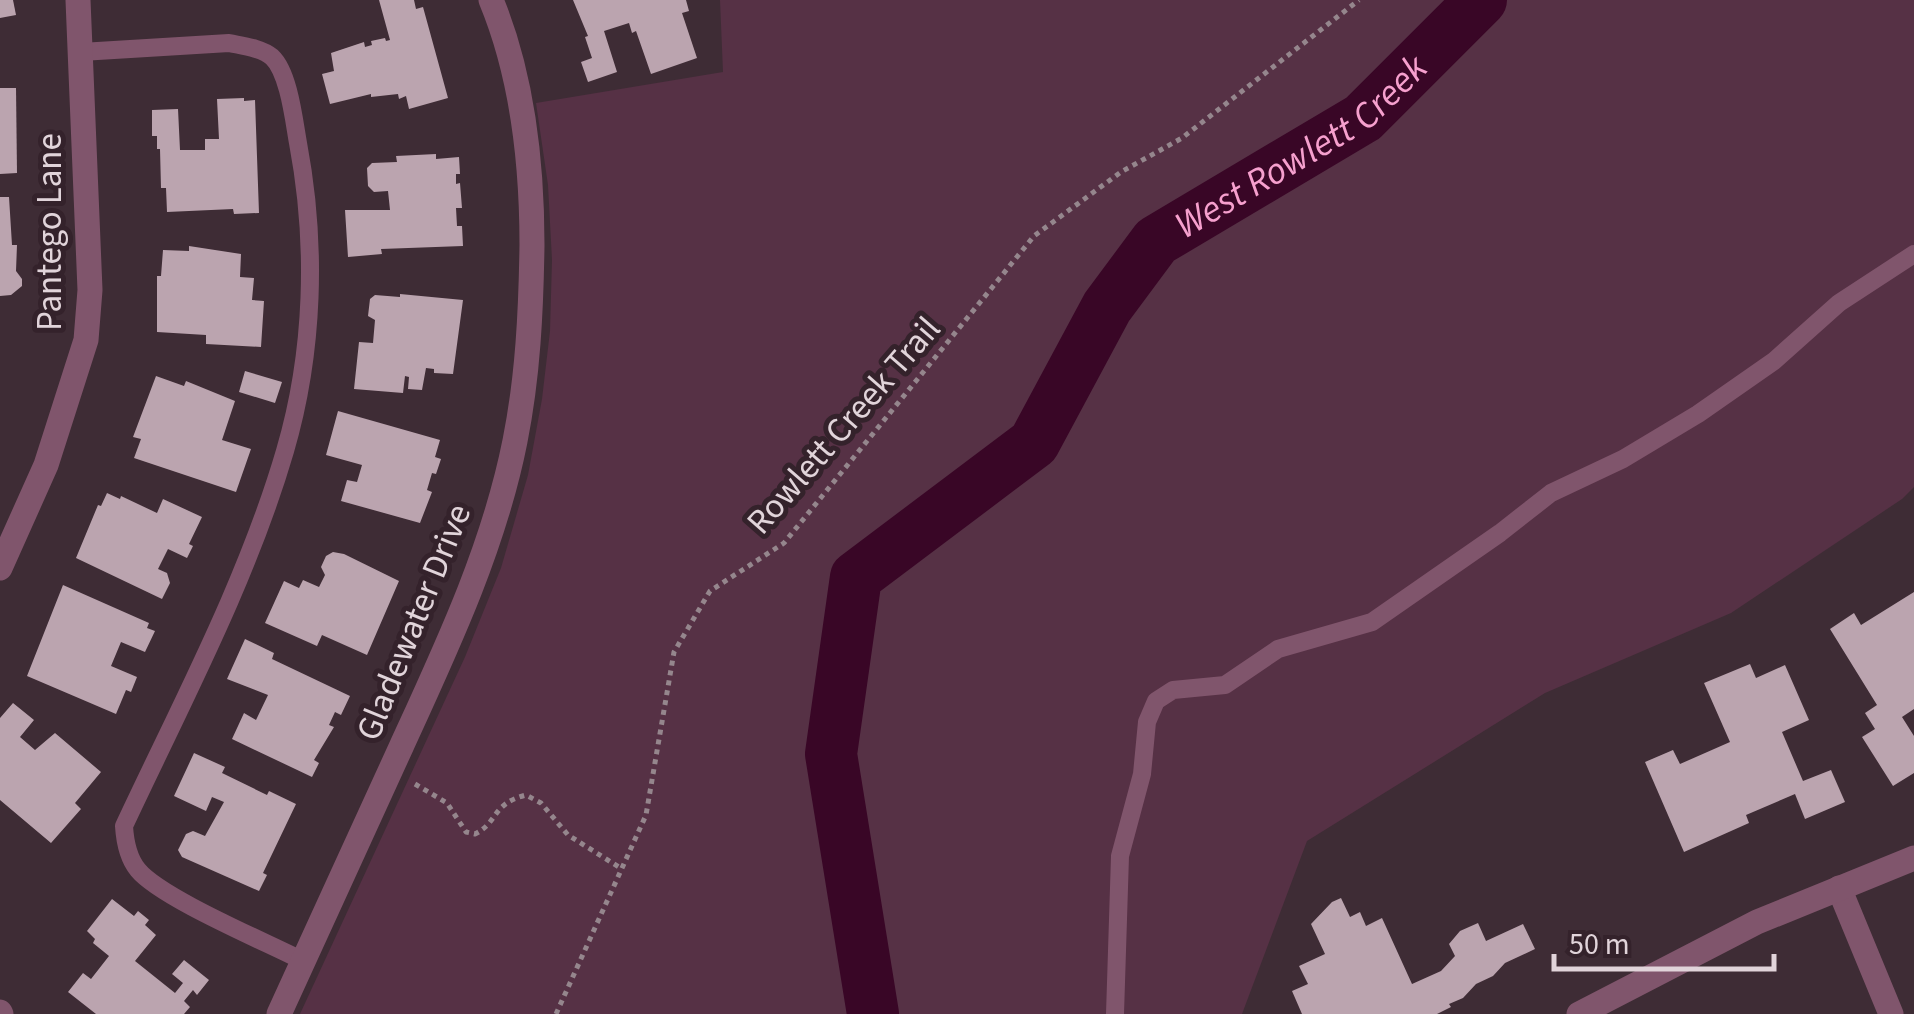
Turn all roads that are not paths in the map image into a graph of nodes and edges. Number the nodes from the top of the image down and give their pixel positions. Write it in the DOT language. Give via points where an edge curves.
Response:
graph roads {
  1 [pos="78,0"];
  2 [pos="491,0"];
  3 [pos="81,52"];
  4 [pos="1914,254"];
  5 [pos="6,536"];
  6 [pos="0,568"];
  7 [pos="1914,858"];
  8 [pos="1839,888"];
  9 [pos="303,961"];
  10 [pos="279,1014"];
  11 [pos="1115,1014"];
  12 [pos="1579,1014"];
  13 [pos="1891,1014"];
  1 -- 3 [label="street, Pantego Lane"];
  2 -- 9 [label="street, Gladewater Drive" via="520,101 532,182 531,332 515,442 482,560"];
  3 -- 5 [label="street, Pantego Lane" via="86,340 46,465"];
  3 -- 9 [label="lane" via="249,47 280,67 291,107 309,212 310,306 286,449 226,606 124,826 137,870 158,888"];
  4 -- 11 [label="lane" via="1839,303 1698,414 1551,493 1372,622 1278,649 1226,684 1173,690 1156,701 1120,856"];
  5 -- 6 [label="street, Pantego Lane"];
  7 -- 8 [label="street"];
  8 -- 12 [label="street" via="1756,922"];
  8 -- 13 [label="street"];
  9 -- 10 [label="street, Gladewater Drive"];
}
